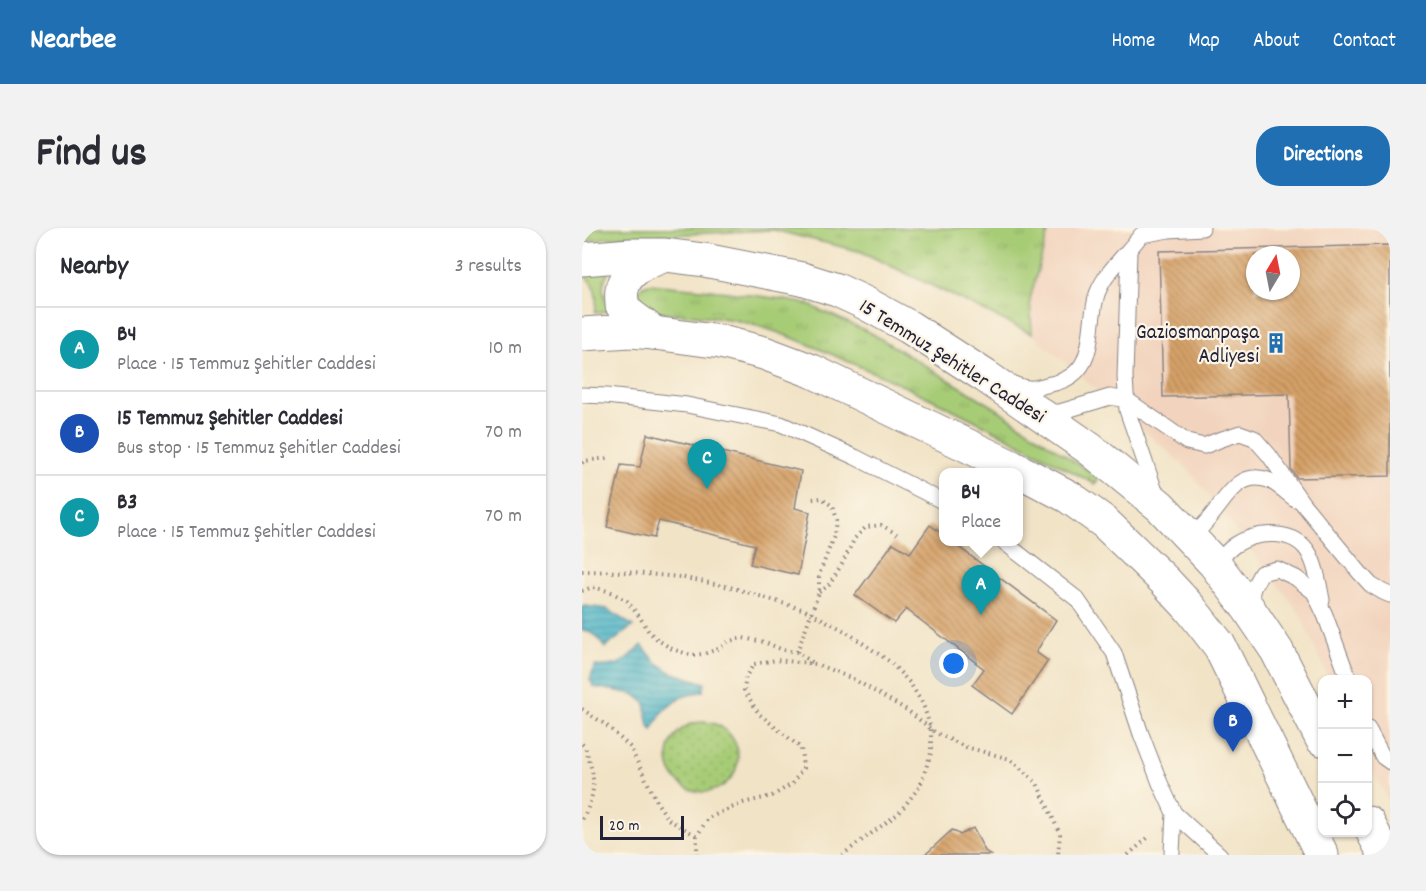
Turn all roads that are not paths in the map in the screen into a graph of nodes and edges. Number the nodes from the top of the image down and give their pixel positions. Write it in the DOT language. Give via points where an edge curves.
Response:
graph roads {
  1 [pos="1202,228"];
  2 [pos="1129,251"];
  3 [pos="664,255"];
  4 [pos="582,259"];
  5 [pos="654,333"];
  6 [pos="582,334"];
  7 [pos="985,376"];
  8 [pos="582,396"];
  9 [pos="1127,400"];
  10 [pos="1037,412"];
  11 [pos="1014,468"];
  12 [pos="1023,473"];
  13 [pos="939,499"];
  14 [pos="1303,504"];
  15 [pos="1160,506"];
  16 [pos="1190,539"];
  17 [pos="1009,546"];
  18 [pos="1215,564"];
  19 [pos="1390,595"];
  20 [pos="1248,608"];
  21 [pos="1325,615"];
  22 [pos="1347,675"];
  23 [pos="1318,729"];
  24 [pos="1372,736"];
  25 [pos="1390,762"];
  26 [pos="1174,813"];
  27 [pos="1372,831"];
  28 [pos="1171,854"];
  29 [pos="1220,855"];
  30 [pos="1322,855"];
  31 [pos="1384,855"];
  1 -- 2 [label="lane" via="1141,235"];
  2 -- 7 [label="lane" via="1108,273 1098,293 1088,350 1079,370 1063,381 1028,388"];
  2 -- 9 [label="lane"];
  3 -- 4 [label="main road, 15 Temmuz Şehitler Caddesi"];
  3 -- 5 [label="main road" via="644,263 622,287 622,305"];
  3 -- 7 [label="main road, 15 Temmuz Şehitler Caddesi" via="780,274 837,290 909,327"];
  5 -- 6 [label="main road"];
  5 -- 11 [label="main road" via="732,345 812,371"];
  7 -- 10 [label="main road, 15 Temmuz Şehitler Caddesi"];
  8 -- 13 [label="lane" via="687,405 781,424"];
  9 -- 10 [label="lane" via="1110,397 1060,412"];
  9 -- 14 [label="lane" via="1187,442 1204,446 1240,433 1254,438"];
  9 -- 15 [label="lane"];
  10 -- 15 [label="main road, 15 Temmuz Şehitler Caddesi" via="1090,448"];
  12 -- 30 [label="main road" via="1069,497 1104,522 1165,581 1219,645"];
  14 -- 16 [label="lane" via="1268,480 1251,478 1230,490"];
  14 -- 19 [label="lane" via="1371,585"];
  15 -- 16 [label="main road, 15 Temmuz Şehitler Caddesi"];
  16 -- 18 [label="main road, 15 Temmuz Şehitler Caddesi"];
  17 -- 26 [label="lane" via="1077,599 1114,653 1141,734"];
  18 -- 20 [label="main road, 15 Temmuz Şehitler Caddesi"];
  18 -- 21 [label="lane" via="1235,545 1260,535 1285,535 1310,554"];
  20 -- 21 [label="lane" via="1252,588 1261,573 1277,569 1314,592"];
  20 -- 23 [label="main road, 15 Temmuz Şehitler Caddesi" via="1277,651"];
  21 -- 22 [label="lane"];
  24 -- 25 [label="lane"];
  26 -- 28 [label="lane"];
  26 -- 29 [label="lane"];
  27 -- 31 [label="main road"];
}
